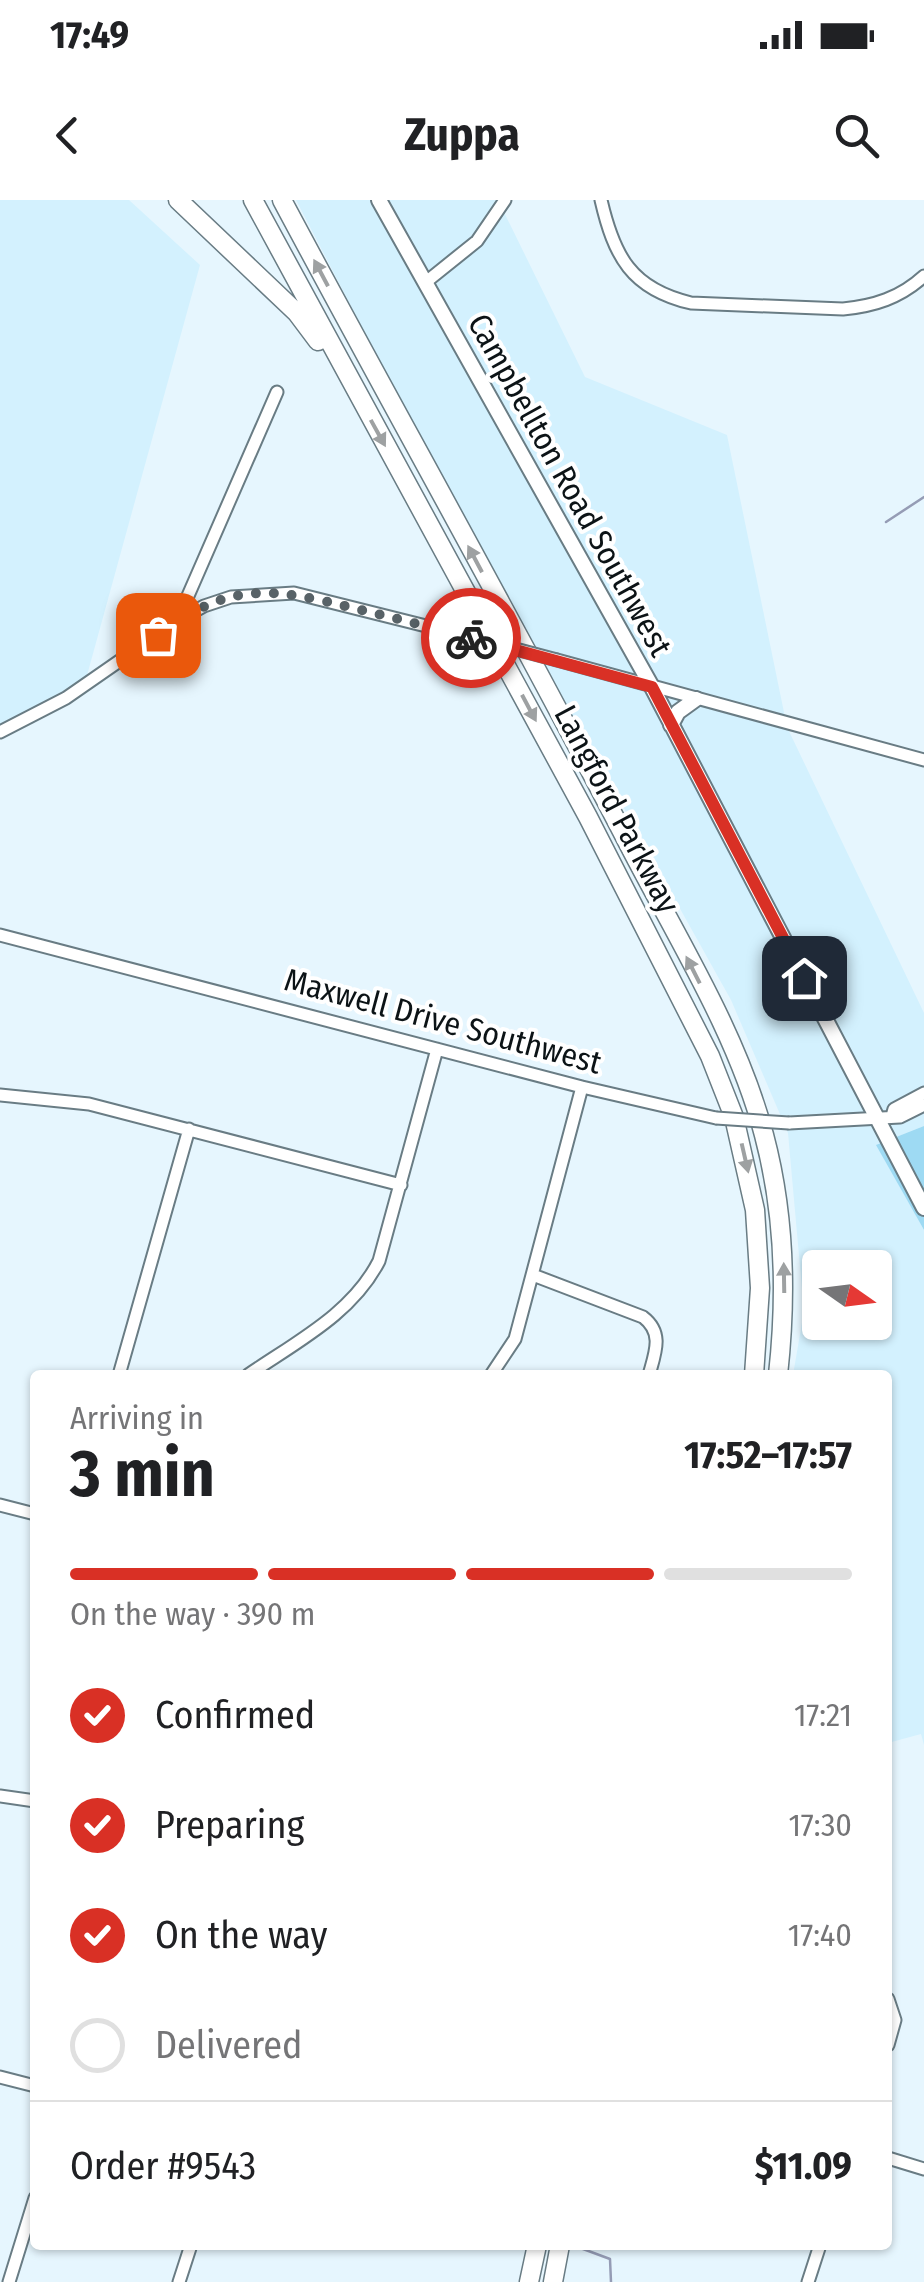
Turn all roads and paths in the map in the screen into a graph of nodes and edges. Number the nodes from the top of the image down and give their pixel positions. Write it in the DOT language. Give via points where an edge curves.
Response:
graph roads {
  1 [pos="178,200"];
  2 [pos="253,200"];
  3 [pos="282,200"];
  4 [pos="379,200"];
  5 [pos="505,200"];
  6 [pos="601,200"];
  7 [pos="924,276"];
  8 [pos="426,282"];
  9 [pos="277,392"];
  10 [pos="357,397"];
  11 [pos="177,621"];
  12 [pos="652,687"];
  13 [pos="696,699"];
  14 [pos="671,725"];
  15 [pos="0,732"];
  16 [pos="924,760"];
  17 [pos="0,935"];
  18 [pos="437,1049"];
  19 [pos="582,1087"];
  20 [pos="924,1094"];
  21 [pos="0,1095"];
  22 [pos="924,1105"];
  23 [pos="884,1117"];
  24 [pos="190,1129"];
  25 [pos="401,1184"];
  26 [pos="924,1208"];
  27 [pos="533,1275"];
  28 [pos="119,1370"];
  29 [pos="255,1370"];
  30 [pos="494,1370"];
  31 [pos="650,1370"];
  32 [pos="754,1370"];
  33 [pos="778,1370"];
  34 [pos="0,1505"];
  35 [pos="30,1513"];
  36 [pos="0,1796"];
  37 [pos="30,1801"];
  38 [pos="0,2077"];
  39 [pos="30,2085"];
  40 [pos="892,2159"];
  41 [pos="924,2169"];
  42 [pos="30,2214"];
  43 [pos="189,2250"];
  44 [pos="537,2250"];
  45 [pos="559,2250"];
  46 [pos="818,2250"];
  47 [pos="8,2282"];
  48 [pos="179,2282"];
  49 [pos="529,2282"];
  50 [pos="553,2282"];
  51 [pos="808,2282"];
  1 -- 10 [label="highway" via="296,313"];
  2 -- 10 [label="highway, Langford Parkway"];
  33 -- 3 [label="highway, Langford Parkway, one-way" via="780,1218 749,1086 606,800"];
  4 -- 8 [label="main road, Campbellton Road Southwest"];
  5 -- 8 [label="street" via="477,241"];
  6 -- 7 [label="street" via="614,246 629,270 680,300 855,308 894,298"];
  8 -- 12 [label="main road, Campbellton Road Southwest"];
  9 -- 11 [label="street"];
  10 -- 32 [label="highway, Langford Parkway, one-way" via="596,834 726,1093 758,1238"];
  11 -- 12 [label="street, bridge" via="231,597 294,592"];
  11 -- 15 [label="street" via="66,698"];
  12 -- 13 [label="street"];
  12 -- 14 [label="main road, Campbellton Road Southwest"];
  13 -- 14 [label="main road"];
  13 -- 16 [label="street"];
  14 -- 23 [label="main road, Campbellton Road Southwest"];
  17 -- 18 [label="street, Maxwell Drive Southwest"];
  18 -- 19 [label="street, Maxwell Drive Southwest"];
  18 -- 25 [label="street"];
  19 -- 23 [label="street, Maxwell Drive Southwest, bridge" via="716,1118 789,1123"];
  19 -- 27 [label="street"];
  20 -- 23 [label="street"];
  21 -- 24 [label="street" via="89,1104"];
  22 -- 23 [label="street"];
  23 -- 26 [label="main road, Campbellton Road Southwest"];
  24 -- 25 [label="street"];
  24 -- 28 [label="street"];
  25 -- 29 [label="street" via="380,1261 362,1290"];
  27 -- 30 [label="street" via="515,1339"];
  27 -- 31 [label="street" via="652,1324 657,1345"];
  34 -- 35 [label="street"];
  36 -- 37 [label="street"];
  38 -- 39 [label="street"];
  40 -- 41 [label="street"];
  42 -- 47 [label="street"];
  43 -- 48 [label="street"];
  44 -- 49 [label="highway"];
  45 -- 50 [label="highway"];
  46 -- 51 [label="street"];
}
